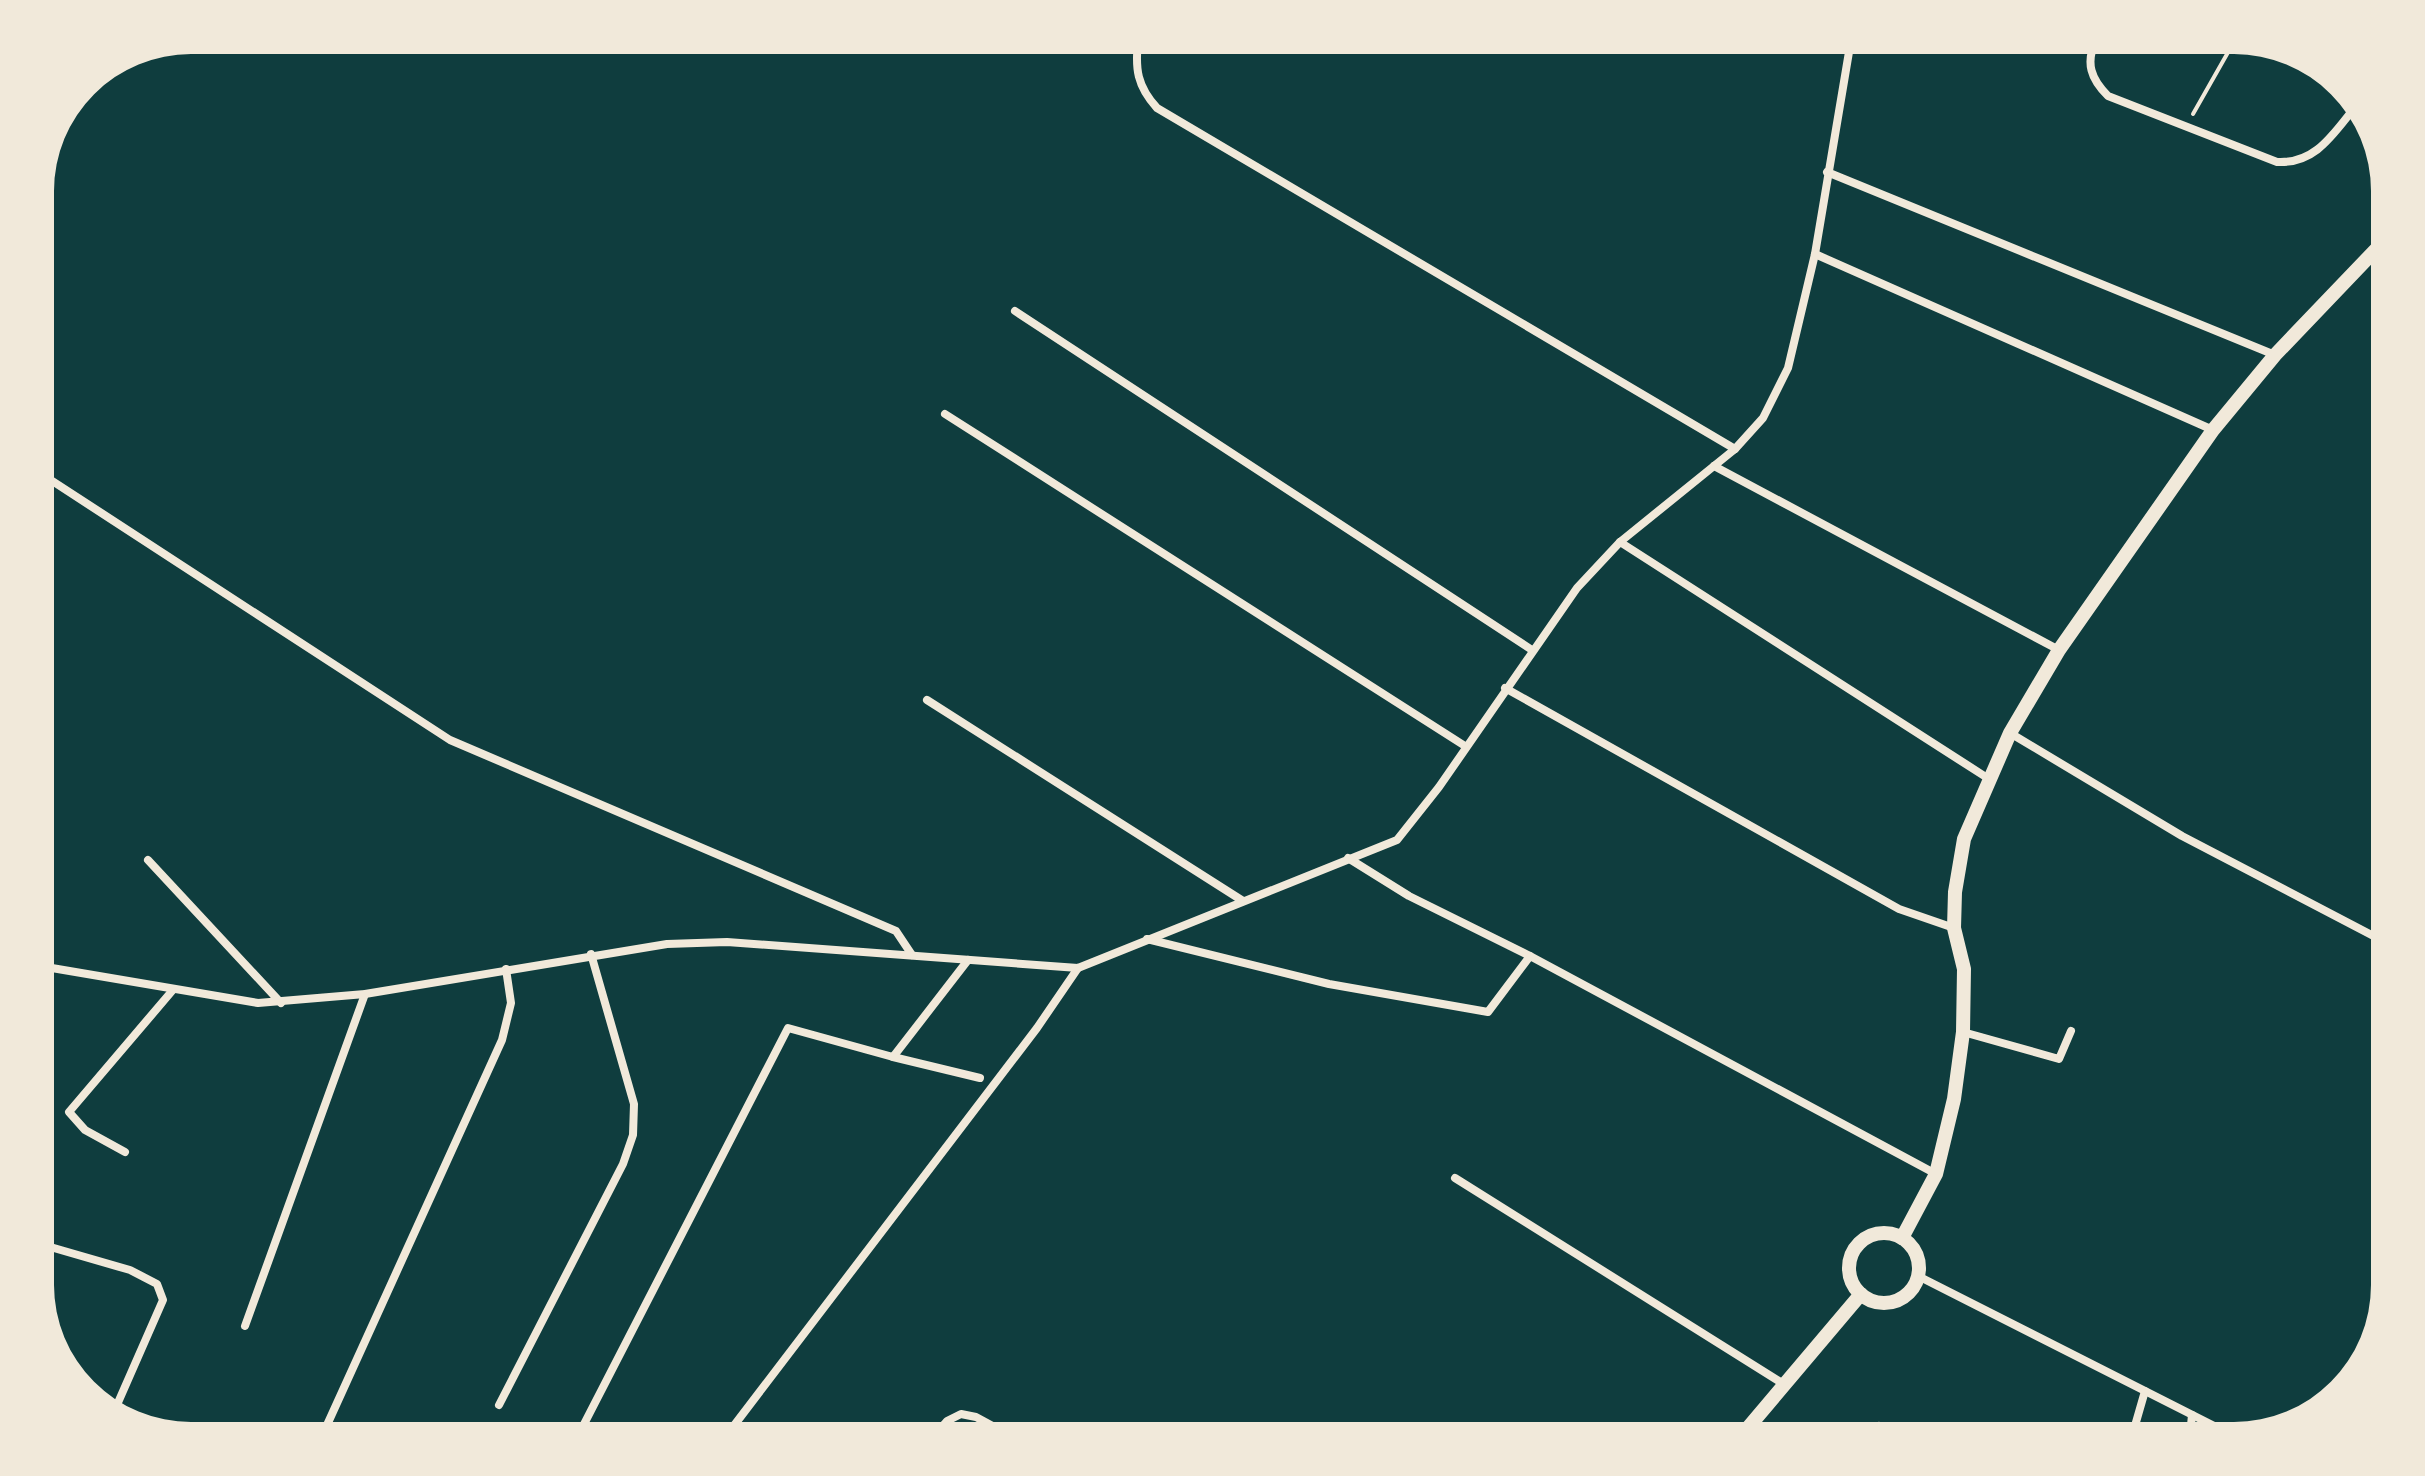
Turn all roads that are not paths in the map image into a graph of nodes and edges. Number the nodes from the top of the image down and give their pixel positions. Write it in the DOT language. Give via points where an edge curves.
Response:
graph roads {
  1 [pos="1136,54"];
  2 [pos="1848,54"];
  3 [pos="2092,54"];
  4 [pos="2348,115"];
  5 [pos="1827,172"];
  6 [pos="1815,254"];
  7 [pos="2371,255"];
  8 [pos="1015,311"];
  9 [pos="2275,355"];
  10 [pos="945,414"];
  11 [pos="2213,430"];
  12 [pos="1735,449"];
  13 [pos="1714,466"];
  14 [pos="54,482"];
  15 [pos="1620,542"];
  16 [pos="1532,650"];
  17 [pos="2059,650"];
  18 [pos="1505,688"];
  19 [pos="927,700"];
  20 [pos="2010,733"];
  21 [pos="1465,746"];
  22 [pos="1989,779"];
  23 [pos="1348,858"];
  24 [pos="148,860"];
  25 [pos="1243,901"];
  26 [pos="1954,928"];
  27 [pos="2371,935"];
  28 [pos="1147,939"];
  29 [pos="591,954"];
  30 [pos="912,955"];
  31 [pos="1530,956"];
  32 [pos="968,960"];
  33 [pos="1078,968"];
  34 [pos="54,969"];
  35 [pos="506,969"];
  36 [pos="172,991"];
  37 [pos="365,994"];
  38 [pos="281,1003"];
  39 [pos="2071,1031"];
  40 [pos="1963,1032"];
  41 [pos="893,1057"];
  42 [pos="980,1078"];
  43 [pos="125,1152"];
  44 [pos="1936,1174"];
  45 [pos="1455,1178"];
  46 [pos="1902,1238"];
  47 [pos="54,1248"];
  48 [pos="1918,1276"];
  49 [pos="1861,1294"];
  50 [pos="245,1326"];
  51 [pos="1782,1383"];
  52 [pos="2145,1391"];
  53 [pos="118,1401"];
  54 [pos="499,1405"];
  55 [pos="2192,1415"];
  56 [pos="328,1422"];
  57 [pos="585,1422"];
  58 [pos="737,1422"];
  59 [pos="946,1422"];
  60 [pos="985,1422"];
  61 [pos="1752,1422"];
  62 [pos="2136,1422"];
  63 [pos="2191,1422"];
  64 [pos="2206,1422"];
  1 -- 12 [label="street" via="1141,89 1157,108"];
  2 -- 5 [label="street"];
  3 -- 4 [label="street" via="2089,66 2108,96 2277,162 2292,163 2323,147"];
  5 -- 6 [label="street"];
  5 -- 9 [label="street"];
  6 -- 11 [label="street"];
  6 -- 12 [label="street" via="1788,368 1763,418"];
  7 -- 9 [label="main road"];
  8 -- 16 [label="street"];
  9 -- 11 [label="main road"];
  10 -- 21 [label="street"];
  11 -- 17 [label="main road"];
  12 -- 13 [label="street"];
  13 -- 15 [label="street"];
  13 -- 17 [label="street"];
  14 -- 30 [label="street" via="450,740 896,931"];
  15 -- 16 [label="street" via="1577,588"];
  15 -- 22 [label="street"];
  16 -- 18 [label="street"];
  17 -- 20 [label="main road"];
  18 -- 21 [label="street"];
  18 -- 26 [label="street" via="1899,909"];
  19 -- 25 [label="street"];
  20 -- 22 [label="main road"];
  20 -- 27 [label="street" via="2182,836"];
  21 -- 23 [label="street" via="1397,840"];
  22 -- 26 [label="main road" via="1964,839"];
  23 -- 25 [label="street"];
  23 -- 31 [label="street" via="1409,896"];
  24 -- 38 [label="street"];
  25 -- 28 [label="street"];
  26 -- 40 [label="main road" via="1964,969"];
  28 -- 31 [label="street" via="1329,984 1488,1012"];
  28 -- 33 [label="street"];
  29 -- 30 [label="street" via="727,942"];
  29 -- 35 [label="street"];
  29 -- 54 [label="street" via="634,1104 633,1135"];
  30 -- 32 [label="street"];
  31 -- 44 [label="street"];
  32 -- 33 [label="street"];
  32 -- 41 [label="street"];
  33 -- 58 [label="street"];
  34 -- 36 [label="street"];
  35 -- 37 [label="street"];
  35 -- 56 [label="street" via="511,1003 502,1040"];
  36 -- 38 [label="street"];
  36 -- 43 [label="street" via="69,1112 85,1130"];
  37 -- 38 [label="street"];
  37 -- 50 [label="street"];
  39 -- 40 [label="street" via="2059,1059"];
  40 -- 44 [label="main road"];
  41 -- 42 [label="street"];
  41 -- 57 [label="street" via="788,1028"];
  44 -- 46 [label="main road"];
  45 -- 51 [label="street"];
  46 -- 48 [label="main road" via="1916,1254"];
  46 -- 49 [label="main road" via="1872,1235 1856,1247 1850,1266"];
  47 -- 53 [label="street" via="130,1270 157,1284 163,1300"];
  48 -- 49 [label="main road" via="1908,1293 1890,1302"];
  48 -- 52 [label="street"];
  49 -- 51 [label="main road"];
  51 -- 61 [label="main road"];
  52 -- 55 [label="street"];
  52 -- 62 [label="street"];
  55 -- 63 [label="street"];
  55 -- 64 [label="street"];
  59 -- 60 [label="street" via="961,1414"];
}
